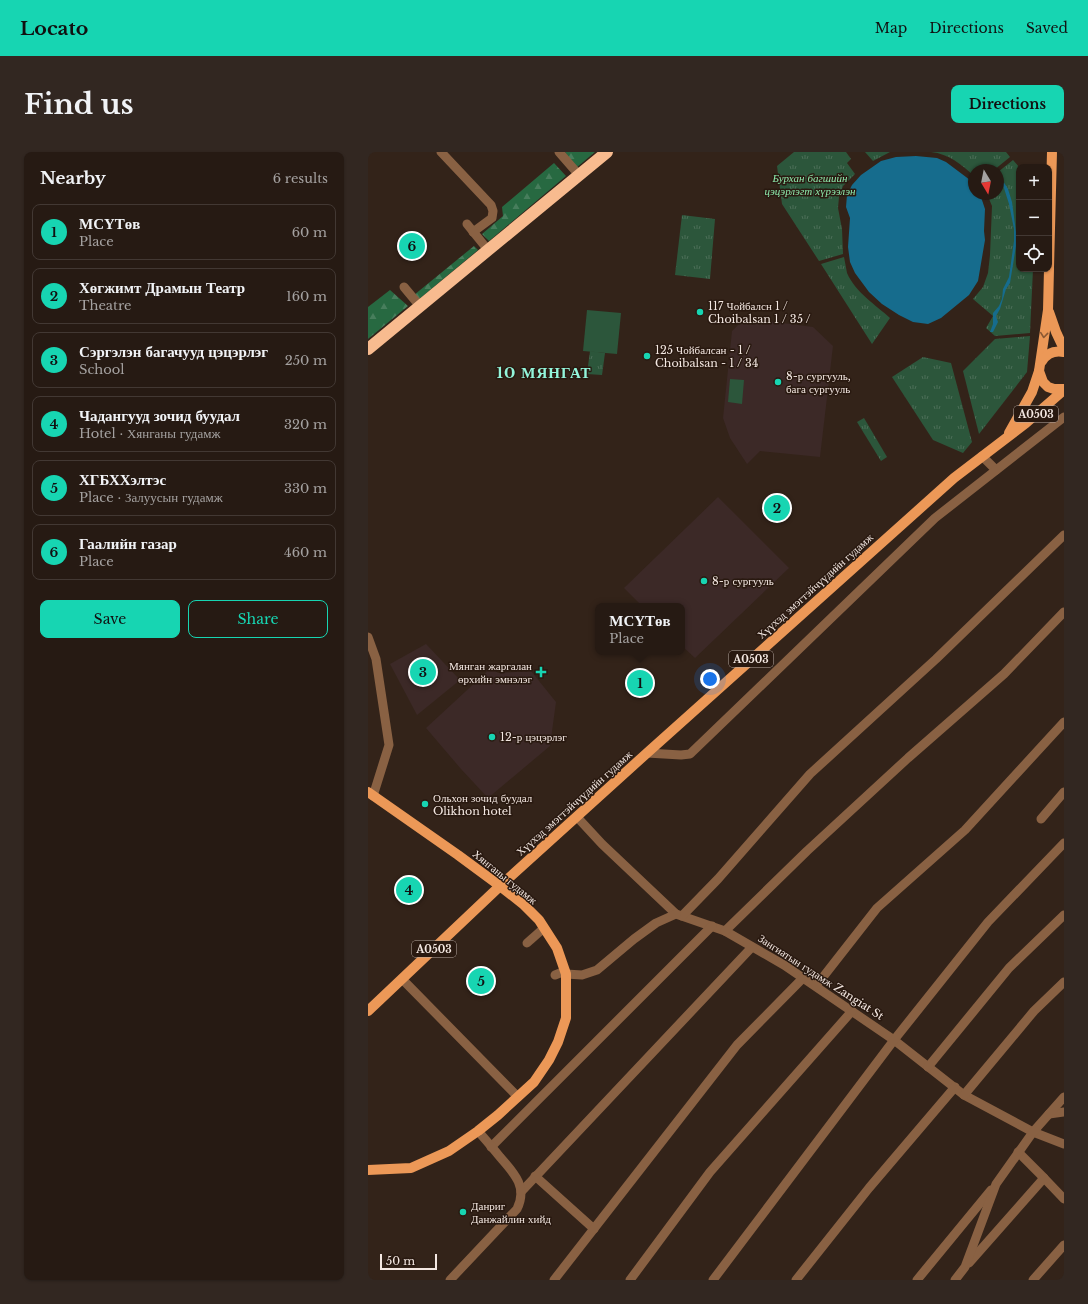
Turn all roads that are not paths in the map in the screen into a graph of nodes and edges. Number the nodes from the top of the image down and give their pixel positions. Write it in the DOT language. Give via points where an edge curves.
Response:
graph roads {
  1 [pos="441,152"];
  2 [pos="559,152"];
  3 [pos="607,152"];
  4 [pos="1052,152"];
  5 [pos="579,175"];
  6 [pos="467,224"];
  7 [pos="473,232"];
  8 [pos="1050,236"];
  9 [pos="488,250"];
  10 [pos="1049,272"];
  11 [pos="404,288"];
  12 [pos="420,306"];
  13 [pos="1048,310"];
  14 [pos="1061,337"];
  15 [pos="368,349"];
  16 [pos="1064,350"];
  17 [pos="1040,366"];
  18 [pos="1064,389"];
  19 [pos="1064,417"];
  20 [pos="1007,436"];
  21 [pos="982,456"];
  22 [pos="996,470"];
  23 [pos="1064,535"];
  24 [pos="1064,612"];
  25 [pos="368,636"];
  26 [pos="1064,722"];
  27 [pos="647,753"];
  28 [pos="1064,792"];
  29 [pos="370,794"];
  30 [pos="576,817"];
  31 [pos="1041,819"];
  32 [pos="1064,844"];
  33 [pos="500,886"];
  34 [pos="677,914"];
  35 [pos="1064,916"];
  36 [pos="712,926"];
  37 [pos="544,928"];
  38 [pos="724,931"];
  39 [pos="527,943"];
  40 [pos="752,946"];
  41 [pos="565,972"];
  42 [pos="555,975"];
  43 [pos="803,978"];
  44 [pos="402,979"];
  45 [pos="1064,982"];
  46 [pos="816,986"];
  47 [pos="368,1011"];
  48 [pos="852,1011"];
  49 [pos="894,1040"];
  50 [pos="928,1067"];
  51 [pos="955,1087"];
  52 [pos="964,1095"];
  53 [pos="518,1097"];
  54 [pos="1064,1098"];
  55 [pos="1064,1112"];
  56 [pos="1049,1114"];
  57 [pos="478,1131"];
  58 [pos="1033,1132"];
  59 [pos="1064,1144"];
  60 [pos="491,1146"];
  61 [pos="1018,1152"];
  62 [pos="368,1170"];
  63 [pos="535,1176"];
  64 [pos="1044,1178"];
  65 [pos="996,1184"];
  66 [pos="521,1192"];
  67 [pos="1064,1199"];
  68 [pos="594,1229"];
  69 [pos="1064,1245"];
  70 [pos="965,1267"];
  71 [pos="450,1280"];
  72 [pos="554,1280"];
  73 [pos="630,1280"];
  74 [pos="713,1280"];
  75 [pos="796,1280"];
  76 [pos="917,1280"];
  77 [pos="955,1280"];
  78 [pos="1033,1280"];
  1 -- 7 [label="street" via="491,205 492,218"];
  2 -- 5 [label="street"];
  3 -- 5 [label="highway"];
  4 -- 8 [label="main road, Хүүхэд эмэгтэйчүүдийн гудамж"];
  5 -- 9 [label="highway"];
  6 -- 7 [label="street"];
  7 -- 9 [label="street"];
  9 -- 12 [label="highway"];
  10 -- 13 [label="main road, Хүүхэд эмэгтэйчүүдийн гудамж"];
  11 -- 12 [label="street"];
  12 -- 15 [label="highway"];
  13 -- 14 [label="main road, Хүүхэд эмэгтэйчүүдийн гудамж"];
  13 -- 17 [label="main road, Хүүхэд эмэгтэйчүүдийн гудамж, one-way"];
  14 -- 16 [label="main road, Хүүхэд эмэгтэйчүүдийн гудамж"];
  16 -- 17 [label="main road, Хүүхэд эмэгтэйчүүдийн гудамж" via="1050,353"];
  17 -- 18 [label="main road, Хүүхэд эмэгтэйчүүдийн гудамж" via="1040,377 1048,387"];
  17 -- 20 [label="main road, Хүүхэд эмэгтэйчүүдийн гудамж / A0503" via="1032,392"];
  18 -- 20 [label="main road, Хүүхэд эмэгтэйчүүдийн гудамж / A0503" via="1026,423"];
  19 -- 22 [label="street"];
  20 -- 21 [label="main road, Хүүхэд эмэгтэйчүүдийн гудамж / A0503"];
  21 -- 22 [label="street"];
  21 -- 27 [label="main road, Хүүхэд эмэгтэйчүүдийн гудамж / A0503" via="954,478"];
  22 -- 27 [label="street" via="935,518 690,754"];
  23 -- 34 [label="street" via="936,659 810,774 718,879"];
  24 -- 38 [label="street" via="1004,674 908,758"];
  25 -- 29 [label="street" via="376,659 389,745"];
  26 -- 46 [label="street" via="965,830 877,908"];
  27 -- 30 [label="main road, Хүүхэд эмэгтэйчүүдийн гудамж / A0503"];
  28 -- 31 [label="street"];
  29 -- 33 [label="main road, Хянганы гудамж"];
  30 -- 33 [label="main road, Хүүхэд эмэгтэйчүүдийн гудамж / A0503"];
  30 -- 34 [label="street, Зангиатын гудамж Zangiat St"];
  32 -- 49 [label="street" via="988,922"];
  33 -- 37 [label="main road, Хянганы гудамж" via="523,904"];
  33 -- 44 [label="main road, A0503"];
  34 -- 36 [label="street, Зангиатын гудамж Zangiat St"];
  34 -- 41 [label="street" via="650,927 597,970 582,975"];
  35 -- 50 [label="street" via="1008,968"];
  36 -- 38 [label="street, Зангиатын гудамж Zangiat St"];
  36 -- 60 [label="street"];
  37 -- 39 [label="street"];
  37 -- 41 [label="main road, Хянганы гудамж" via="557,948"];
  38 -- 40 [label="street, Зангиатын гудамж Zangiat St"];
  40 -- 43 [label="street, Зангиатын гудамж Zangiat St"];
  40 -- 63 [label="street"];
  41 -- 42 [label="street"];
  41 -- 53 [label="main road, Хянганы гудамж" via="566,1018 558,1042 534,1082"];
  43 -- 46 [label="street, Зангиатын гудамж Zangiat St"];
  43 -- 68 [label="street" via="737,1045"];
  44 -- 47 [label="main road, A0503"];
  44 -- 53 [label="street"];
  45 -- 52 [label="street" via="1034,1011"];
  46 -- 48 [label="street, Зангиатын гудамж Zangiat St"];
  48 -- 49 [label="street, Зангиатын гудамж Zangiat St"];
  48 -- 73 [label="street" via="710,1172"];
  49 -- 50 [label="street, Зангиатын гудамж Zangiat St"];
  49 -- 74 [label="street"];
  50 -- 51 [label="street, Зангиатын гудамж Zangiat St"];
  51 -- 52 [label="street, Зангиатын гудамж Zangiat St"];
  51 -- 75 [label="street" via="869,1188"];
  52 -- 58 [label="street, Зангиатын гудамж Zangiat St"];
  53 -- 57 [label="main road, Хянганы гудамж"];
  54 -- 56 [label="street"];
  55 -- 56 [label="street"];
  56 -- 58 [label="street"];
  57 -- 60 [label="street"];
  57 -- 62 [label="main road, Хянганы гудамж" via="449,1151 411,1168"];
  58 -- 59 [label="street, Зангиатын гудамж Zangiat St"];
  58 -- 61 [label="street"];
  60 -- 66 [label="street" via="514,1173"];
  61 -- 64 [label="street"];
  61 -- 65 [label="street"];
  63 -- 66 [label="street"];
  63 -- 68 [label="street"];
  64 -- 67 [label="street"];
  64 -- 70 [label="street"];
  65 -- 70 [label="street"];
  65 -- 76 [label="street"];
  66 -- 71 [label="street" via="521,1201 517,1209"];
  68 -- 72 [label="street"];
  69 -- 78 [label="street"];
  70 -- 77 [label="street"];
}
